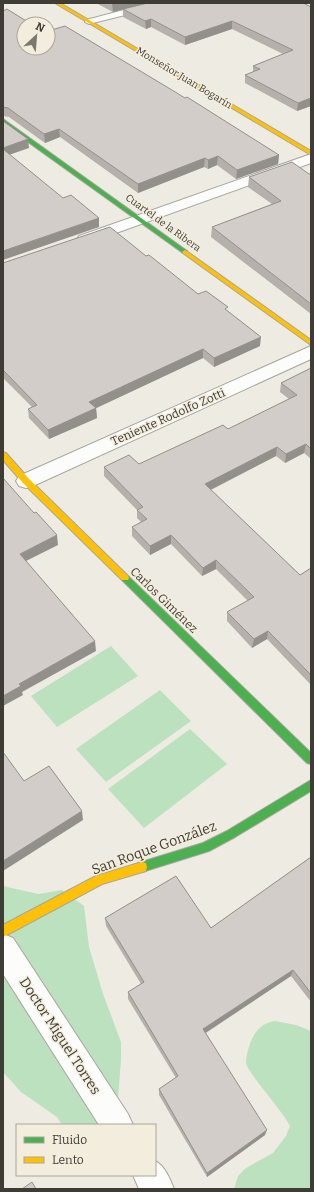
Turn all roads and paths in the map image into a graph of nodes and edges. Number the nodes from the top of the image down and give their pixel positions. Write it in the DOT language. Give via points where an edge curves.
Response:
graph roads {
  1 [pos="57,3"];
  2 [pos="147,7"];
  3 [pos="89,22"];
  4 [pos="3,121"];
  5 [pos="311,153"];
  6 [pos="311,158"];
  7 [pos="140,220"];
  8 [pos="68,245"];
  9 [pos="311,343"];
  10 [pos="311,352"];
  11 [pos="3,455"];
  12 [pos="26,481"];
  13 [pos="311,760"];
  14 [pos="311,785"];
  15 [pos="3,931"];
  16 [pos="3,948"];
  17 [pos="116,1124"];
  18 [pos="150,1176"];
  19 [pos="158,1189"];
  1 -- 3 [label="street, Monseñor Juan Bogarín"];
  2 -- 3 [label="lane"];
  3 -- 5 [label="street, Monseñor Juan Bogarín"];
  4 -- 7 [label="street, Cuartel de la Ribera"];
  6 -- 7 [label="street"];
  7 -- 8 [label="street"];
  7 -- 9 [label="street, Cuartel de la Ribera"];
  10 -- 12 [label="street, Teniente Rodolfo Zotti"];
  11 -- 12 [label="street, Carlos Giménez"];
  12 -- 13 [label="street, Carlos Giménez"];
  14 -- 15 [label="street, San Roque González" via="205,847 100,880"];
  16 -- 17 [label="street, Doctor Miguel Torres"];
  18 -- 19 [label="street"];
}
